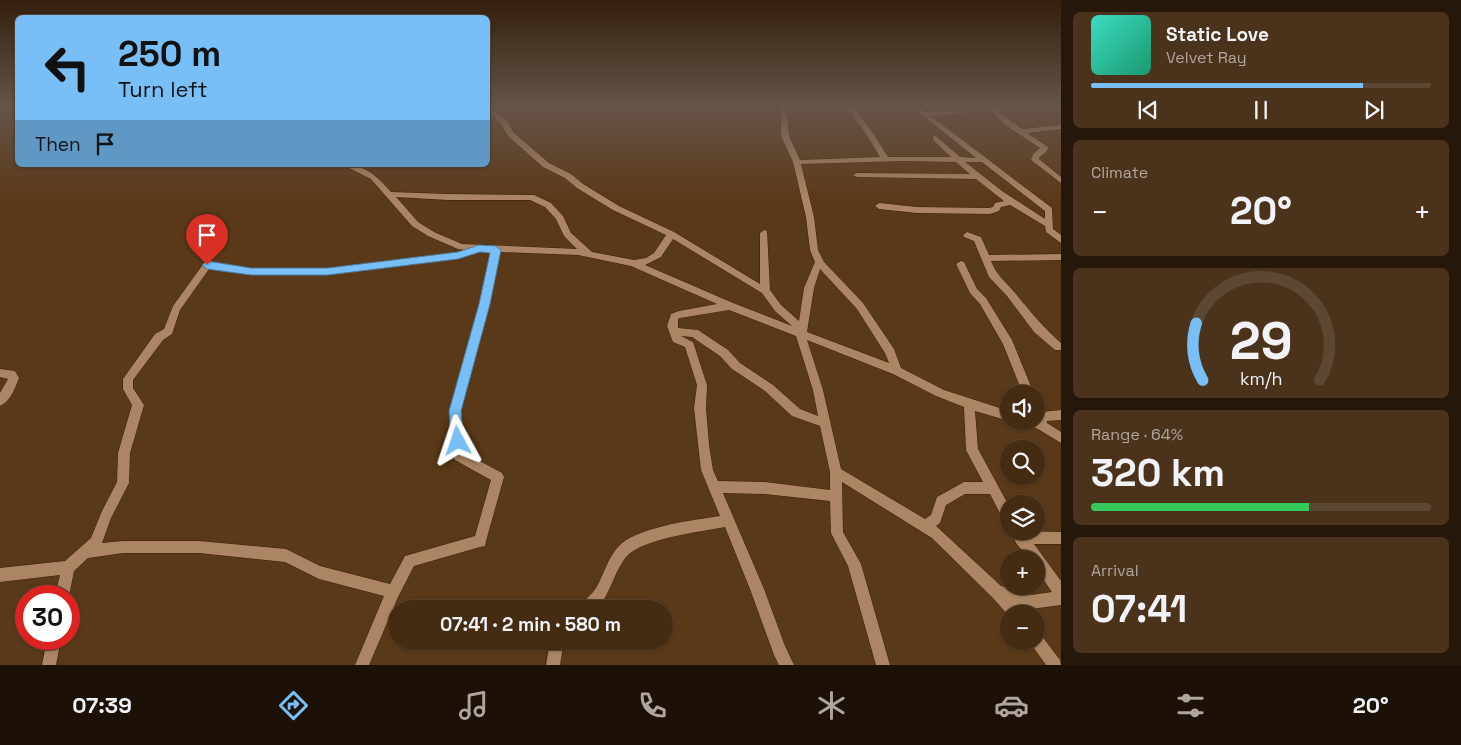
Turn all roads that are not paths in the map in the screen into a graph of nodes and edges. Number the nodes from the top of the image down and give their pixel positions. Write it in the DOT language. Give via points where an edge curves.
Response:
graph roads {
  1 [pos="514,137"];
  2 [pos="786,137"];
  3 [pos="871,137"];
  4 [pos="955,137"];
  5 [pos="1029,137"];
  6 [pos="936,138"];
  7 [pos="885,159"];
  8 [pos="958,160"];
  9 [pos="986,160"];
  10 [pos="797,162"];
  11 [pos="352,167"];
  12 [pos="857,175"];
  13 [pos="977,177"];
  14 [pos="1061,181"];
  15 [pos="389,194"];
  16 [pos="1011,202"];
  17 [pos="879,206"];
  18 [pos="1048,224"];
  19 [pos="764,233"];
  20 [pos="670,234"];
  21 [pos="967,235"];
  22 [pos="1061,240"];
  23 [pos="479,249"];
  24 [pos="496,250"];
  25 [pos="590,254"];
  26 [pos="1061,257"];
  27 [pos="987,258"];
  28 [pos="633,263"];
  29 [pos="820,263"];
  30 [pos="960,264"];
  31 [pos="765,291"];
  32 [pos="730,306"];
  33 [pos="801,332"];
  34 [pos="675,336"];
  35 [pos="1060,346"];
  36 [pos="897,371"];
  37 [pos="0,373"];
  38 [pos="1025,385"];
  39 [pos="0,401"];
  40 [pos="969,404"];
  41 [pos="1000,413"];
  42 [pos="1061,415"];
  43 [pos="1045,417"];
  44 [pos="825,423"];
  45 [pos="1045,427"];
  46 [pos="1061,438"];
  47 [pos="836,472"];
  48 [pos="714,487"];
  49 [pos="993,488"];
  50 [pos="836,496"];
  51 [pos="1000,502"];
  52 [pos="729,520"];
  53 [pos="926,526"];
  54 [pos="1045,536"];
  55 [pos="1061,538"];
  56 [pos="1023,540"];
  57 [pos="85,552"];
  58 [pos="68,568"];
  59 [pos="0,575"];
  60 [pos="64,585"];
  61 [pos="393,592"];
  62 [pos="997,592"];
  63 [pos="1061,593"];
  64 [pos="1061,598"];
  65 [pos="596,600"];
  66 [pos="1008,605"];
  67 [pos="52,650"];
  68 [pos="556,650"];
  69 [pos="1044,650"];
  70 [pos="49,665"];
  71 [pos="362,665"];
  72 [pos="553,665"];
  73 [pos="788,665"];
  74 [pos="883,665"];
  75 [pos="1055,665"];
  1 -- 20 [label="street" via="546,166 568,176 616,208"];
  2 -- 10 [label="street"];
  3 -- 7 [label="street"];
  4 -- 9 [label="street"];
  5 -- 14 [label="street" via="1044,147 1035,160"];
  6 -- 8 [label="street"];
  7 -- 8 [label="street"];
  7 -- 10 [label="street"];
  8 -- 9 [label="street"];
  8 -- 13 [label="street"];
  9 -- 18 [label="street" via="1049,210"];
  10 -- 29 [label="street" via="814,250"];
  11 -- 15 [label="street" via="374,177"];
  12 -- 13 [label="street"];
  13 -- 16 [label="street"];
  15 -- 23 [label="street" via="415,224 430,234 460,247"];
  15 -- 25 [label="street" via="531,197 548,205 560,218 567,234"];
  16 -- 17 [label="street" via="990,211"];
  16 -- 18 [label="street"];
  18 -- 22 [label="street" via="1049,230"];
  19 -- 31 [label="street"];
  20 -- 28 [label="street" via="660,254 644,262"];
  20 -- 31 [label="street"];
  21 -- 27 [label="street" via="978,239"];
  23 -- 24 [label="street"];
  23 -- 57 [label="street" via="458,256 328,272 251,272 207,265 176,309 168,331 159,337 128,379 128,389 138,405 124,453 123,483 96,542"];
  24 -- 25 [label="street"];
  24 -- 61 [label="street" via="485,304 455,411 459,456 498,476 480,541 410,562"];
  25 -- 28 [label="street"];
  26 -- 27 [label="street"];
  27 -- 35 [label="street" via="992,275 1038,329"];
  28 -- 32 [label="street"];
  29 -- 33 [label="street" via="809,288"];
  29 -- 36 [label="street" via="860,306 890,352"];
  30 -- 38 [label="street" via="973,291 983,301 1008,343"];
  31 -- 33 [label="street"];
  32 -- 33 [label="street"];
  32 -- 34 [label="street" via="674,317"];
  33 -- 36 [label="street"];
  33 -- 44 [label="street"];
  34 -- 44 [label="street" via="694,333 769,388 796,413"];
  34 -- 48 [label="street" via="689,345 702,385 703,445"];
  36 -- 40 [label="street"];
  37 -- 39 [label="street" via="11,374 14,378"];
  40 -- 41 [label="street"];
  40 -- 49 [label="street" via="972,450"];
  42 -- 43 [label="street"];
  44 -- 47 [label="street"];
  45 -- 46 [label="street"];
  47 -- 50 [label="street"];
  47 -- 53 [label="street"];
  48 -- 50 [label="street" via="765,488"];
  48 -- 52 [label="street"];
  49 -- 51 [label="street"];
  49 -- 53 [label="street" via="964,488 941,501 936,519"];
  50 -- 74 [label="street" via="837,533 854,564"];
  52 -- 65 [label="street" via="674,531 632,545 624,550 610,570"];
  52 -- 73 [label="street" via="779,650"];
  53 -- 62 [label="street"];
  54 -- 55 [label="street"];
  56 -- 63 [label="street"];
  57 -- 58 [label="street"];
  57 -- 61 [label="street" via="124,547 199,547 286,556 319,572"];
  58 -- 59 [label="street"];
  58 -- 60 [label="street"];
  61 -- 71 [label="street"];
  62 -- 64 [label="street" via="1031,602"];
  62 -- 66 [label="street"];
  67 -- 70 [label="street"];
  68 -- 72 [label="street"];
  69 -- 75 [label="street"];
}
